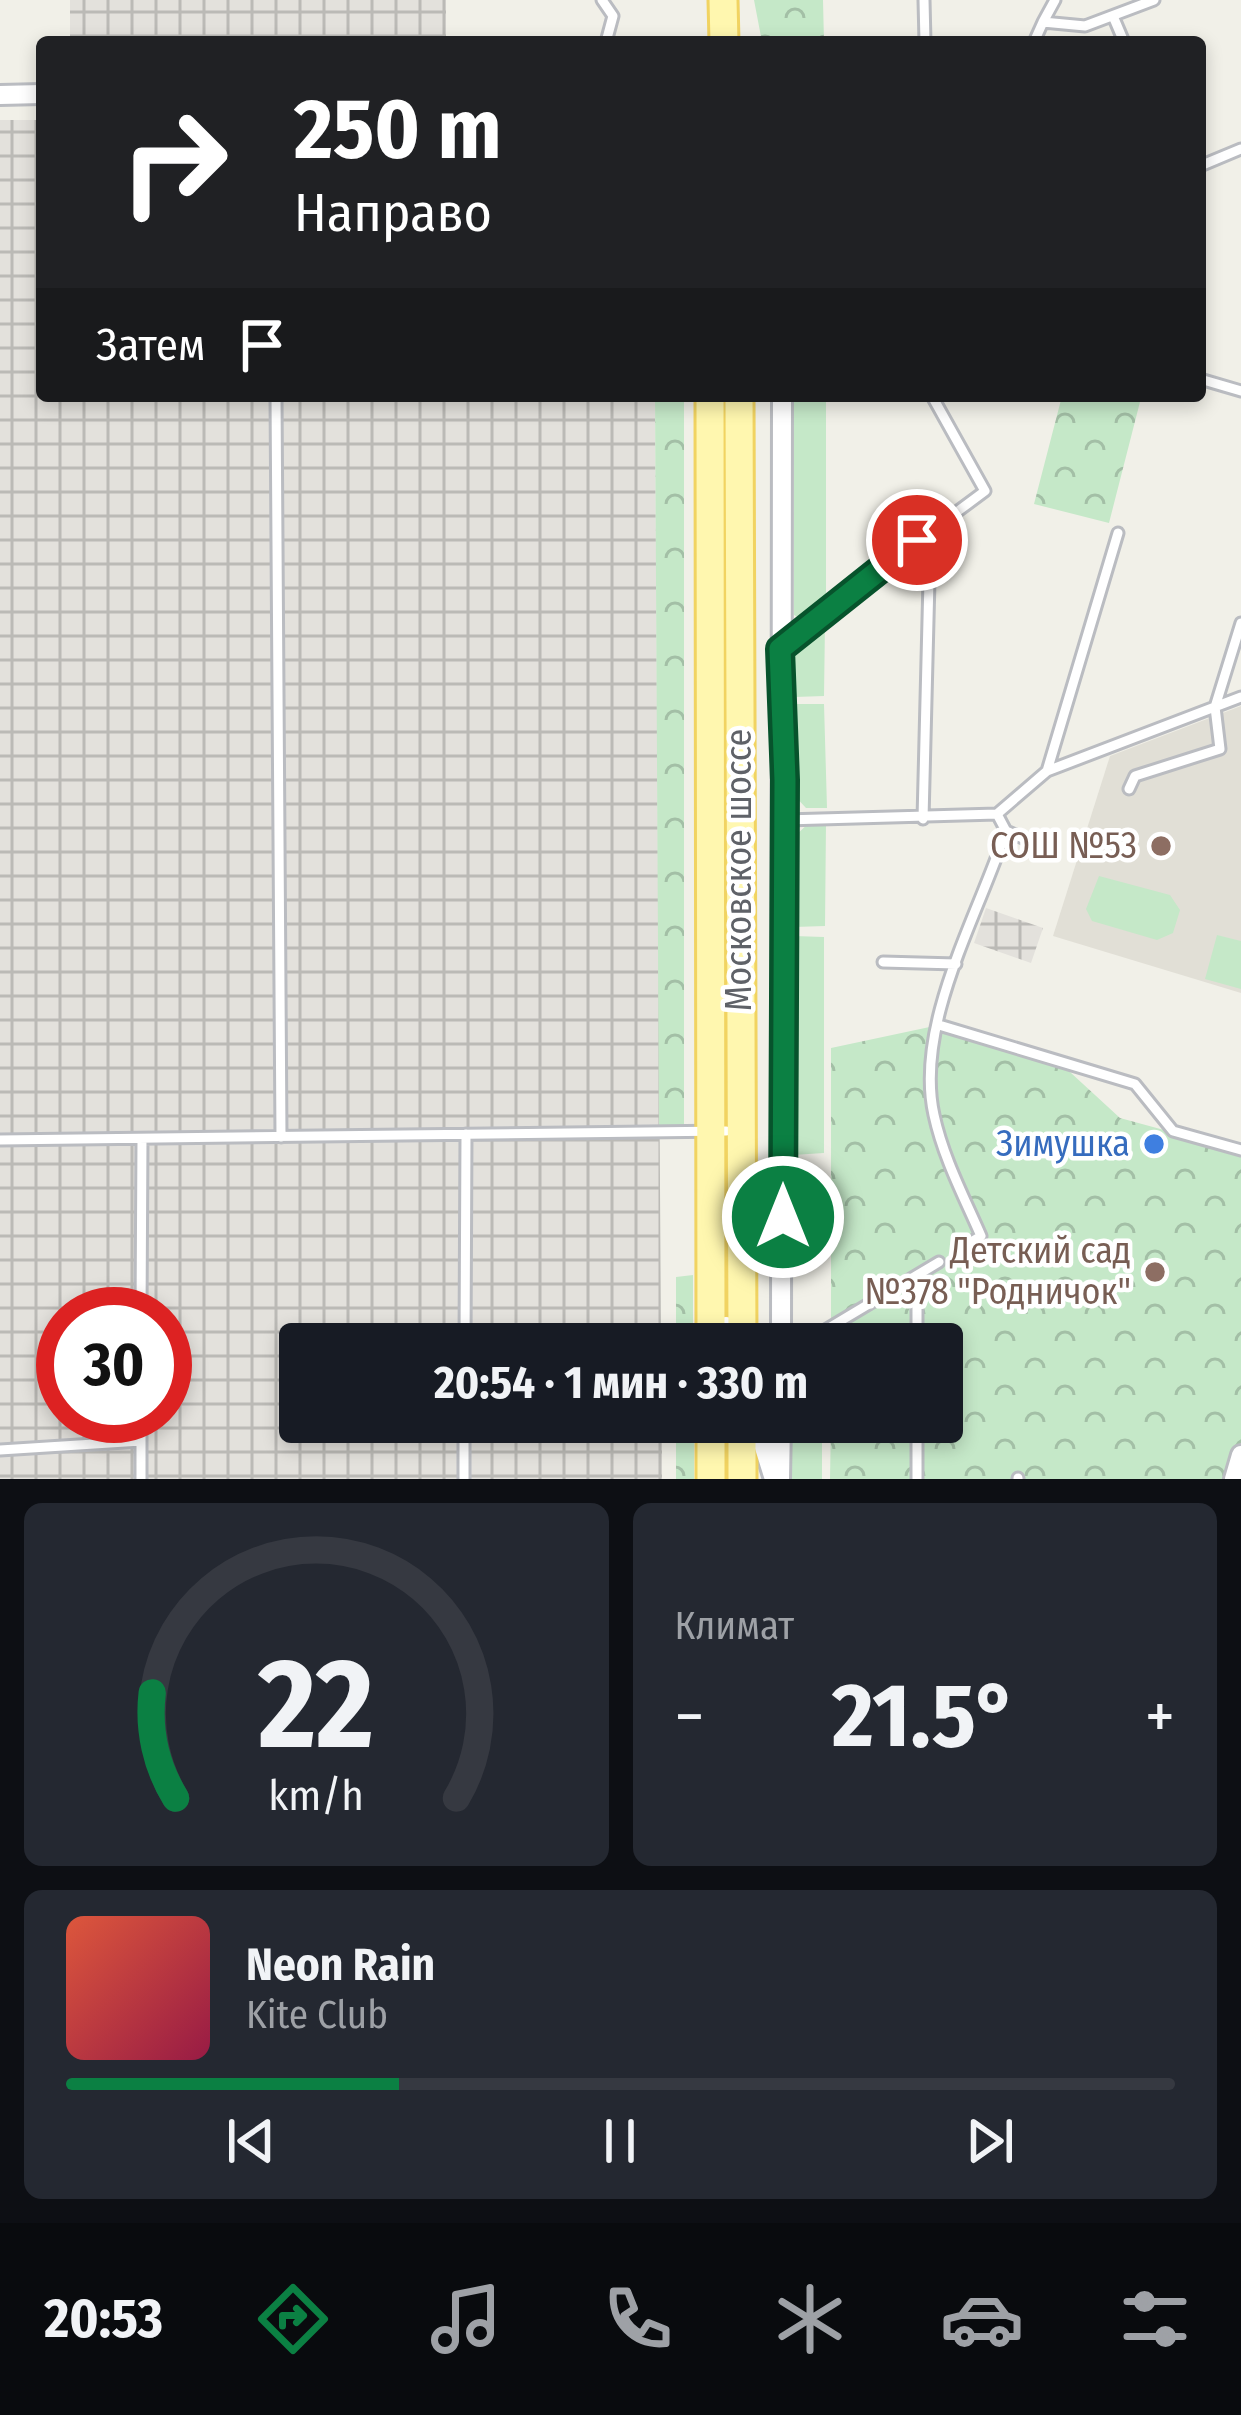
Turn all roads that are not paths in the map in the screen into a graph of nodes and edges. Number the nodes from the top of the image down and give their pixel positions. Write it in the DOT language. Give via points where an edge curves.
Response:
graph roads {
  1 [pos="602,0"];
  2 [pos="708,0"];
  3 [pos="723,0"];
  4 [pos="740,0"];
  5 [pos="924,0"];
  6 [pos="1055,0"];
  7 [pos="1154,0"];
  8 [pos="1113,16"];
  9 [pos="1043,22"];
  10 [pos="607,36"];
  11 [pos="709,36"];
  12 [pos="724,36"];
  13 [pos="740,36"];
  14 [pos="925,36"];
  15 [pos="1037,36"];
  16 [pos="1121,36"];
  17 [pos="36,94"];
  18 [pos="0,95"];
  19 [pos="1241,149"];
  20 [pos="1206,164"];
  21 [pos="1206,381"];
  22 [pos="1241,391"];
  23 [pos="276,402"];
  24 [pos="710,402"];
  25 [pos="726,402"];
  26 [pos="739,402"];
  27 [pos="782,402"];
  28 [pos="935,402"];
  29 [pos="958,511"];
  30 [pos="932,529"];
  31 [pos="1118,533"];
  32 [pos="917,540"];
  33 [pos="1241,623"];
  34 [pos="780,649"];
  35 [pos="1241,697"];
  36 [pos="1215,707"];
  37 [pos="1047,771"];
  38 [pos="1129,789"];
  39 [pos="997,814"];
  40 [pos="922,819"];
  41 [pos="785,820"];
  42 [pos="1006,831"];
  43 [pos="1037,844"];
  44 [pos="883,962"];
  45 [pos="956,964"];
  46 [pos="939,1025"];
  47 [pos="718,1131"];
  48 [pos="466,1134"];
  49 [pos="281,1137"];
  50 [pos="142,1138"];
  51 [pos="0,1140"];
  52 [pos="1241,1150"];
  53 [pos="966,1245"];
  54 [pos="939,1262"];
  55 [pos="917,1276"];
  56 [pos="141,1287"];
  57 [pos="465,1323"];
  58 [pos="726,1323"];
  59 [pos="727,1323"];
  60 [pos="781,1323"];
  61 [pos="838,1323"];
  62 [pos="917,1323"];
  63 [pos="110,1443"];
  64 [pos="141,1443"];
  65 [pos="464,1443"];
  66 [pos="711,1443"];
  67 [pos="726,1443"];
  68 [pos="742,1443"];
  69 [pos="764,1443"];
  70 [pos="780,1443"];
  71 [pos="917,1443"];
  72 [pos="0,1450"];
  73 [pos="1241,1455"];
  74 [pos="141,1479"];
  75 [pos="464,1479"];
  76 [pos="711,1479"];
  77 [pos="727,1479"];
  78 [pos="742,1479"];
  79 [pos="777,1479"];
  80 [pos="917,1479"];
  81 [pos="1234,1479"];
  1 -- 10 [label="lane" via="613,16"];
  2 -- 11 [label="main road"];
  3 -- 12 [label="main road"];
  4 -- 13 [label="main road"];
  5 -- 14 [label="lane"];
  6 -- 9 [label="lane"];
  7 -- 8 [label="lane"];
  8 -- 9 [label="lane" via="1084,26"];
  8 -- 16 [label="lane"];
  9 -- 15 [label="lane"];
  17 -- 18 [label="street"];
  19 -- 20 [label="lane"];
  21 -- 22 [label="lane"];
  23 -- 49 [label="lane"];
  24 -- 47 [label="main road, Московское шоссе"];
  25 -- 47 [label="main road, Московское шоссе"];
  26 -- 59 [label="main road, Московское шоссе"];
  27 -- 34 [label="street"];
  28 -- 29 [label="lane" via="985,491"];
  30 -- 32 [label="lane"];
  31 -- 37 [label="lane"];
  32 -- 34 [label="lane"];
  32 -- 40 [label="lane" via="929,580"];
  33 -- 36 [label="lane"];
  34 -- 41 [label="street"];
  35 -- 36 [label="lane"];
  36 -- 37 [label="lane"];
  36 -- 38 [label="lane" via="1220,749 1135,776"];
  37 -- 39 [label="lane"];
  39 -- 40 [label="lane"];
  39 -- 42 [label="lane"];
  40 -- 41 [label="lane"];
  41 -- 60 [label="street"];
  42 -- 43 [label="lane"];
  42 -- 45 [label="lane"];
  44 -- 45 [label="lane"];
  45 -- 46 [label="lane"];
  46 -- 52 [label="lane" via="1135,1084 1173,1131"];
  46 -- 53 [label="lane" via="929,1070 934,1116 981,1236"];
  47 -- 48 [label="lane"];
  47 -- 58 [label="main road, Московское шоссе"];
  48 -- 49 [label="lane"];
  48 -- 57 [label="lane"];
  49 -- 50 [label="lane"];
  50 -- 51 [label="lane"];
  50 -- 56 [label="lane"];
  54 -- 55 [label="lane"];
  55 -- 61 [label="lane"];
  55 -- 62 [label="lane"];
  63 -- 72 [label="lane"];
  64 -- 74 [label="lane"];
  65 -- 75 [label="lane"];
  66 -- 76 [label="main road"];
  67 -- 77 [label="main road"];
  68 -- 78 [label="main road"];
  69 -- 79 [label="street"];
  70 -- 79 [label="street"];
  71 -- 80 [label="lane"];
  73 -- 81 [label="street"];
}
